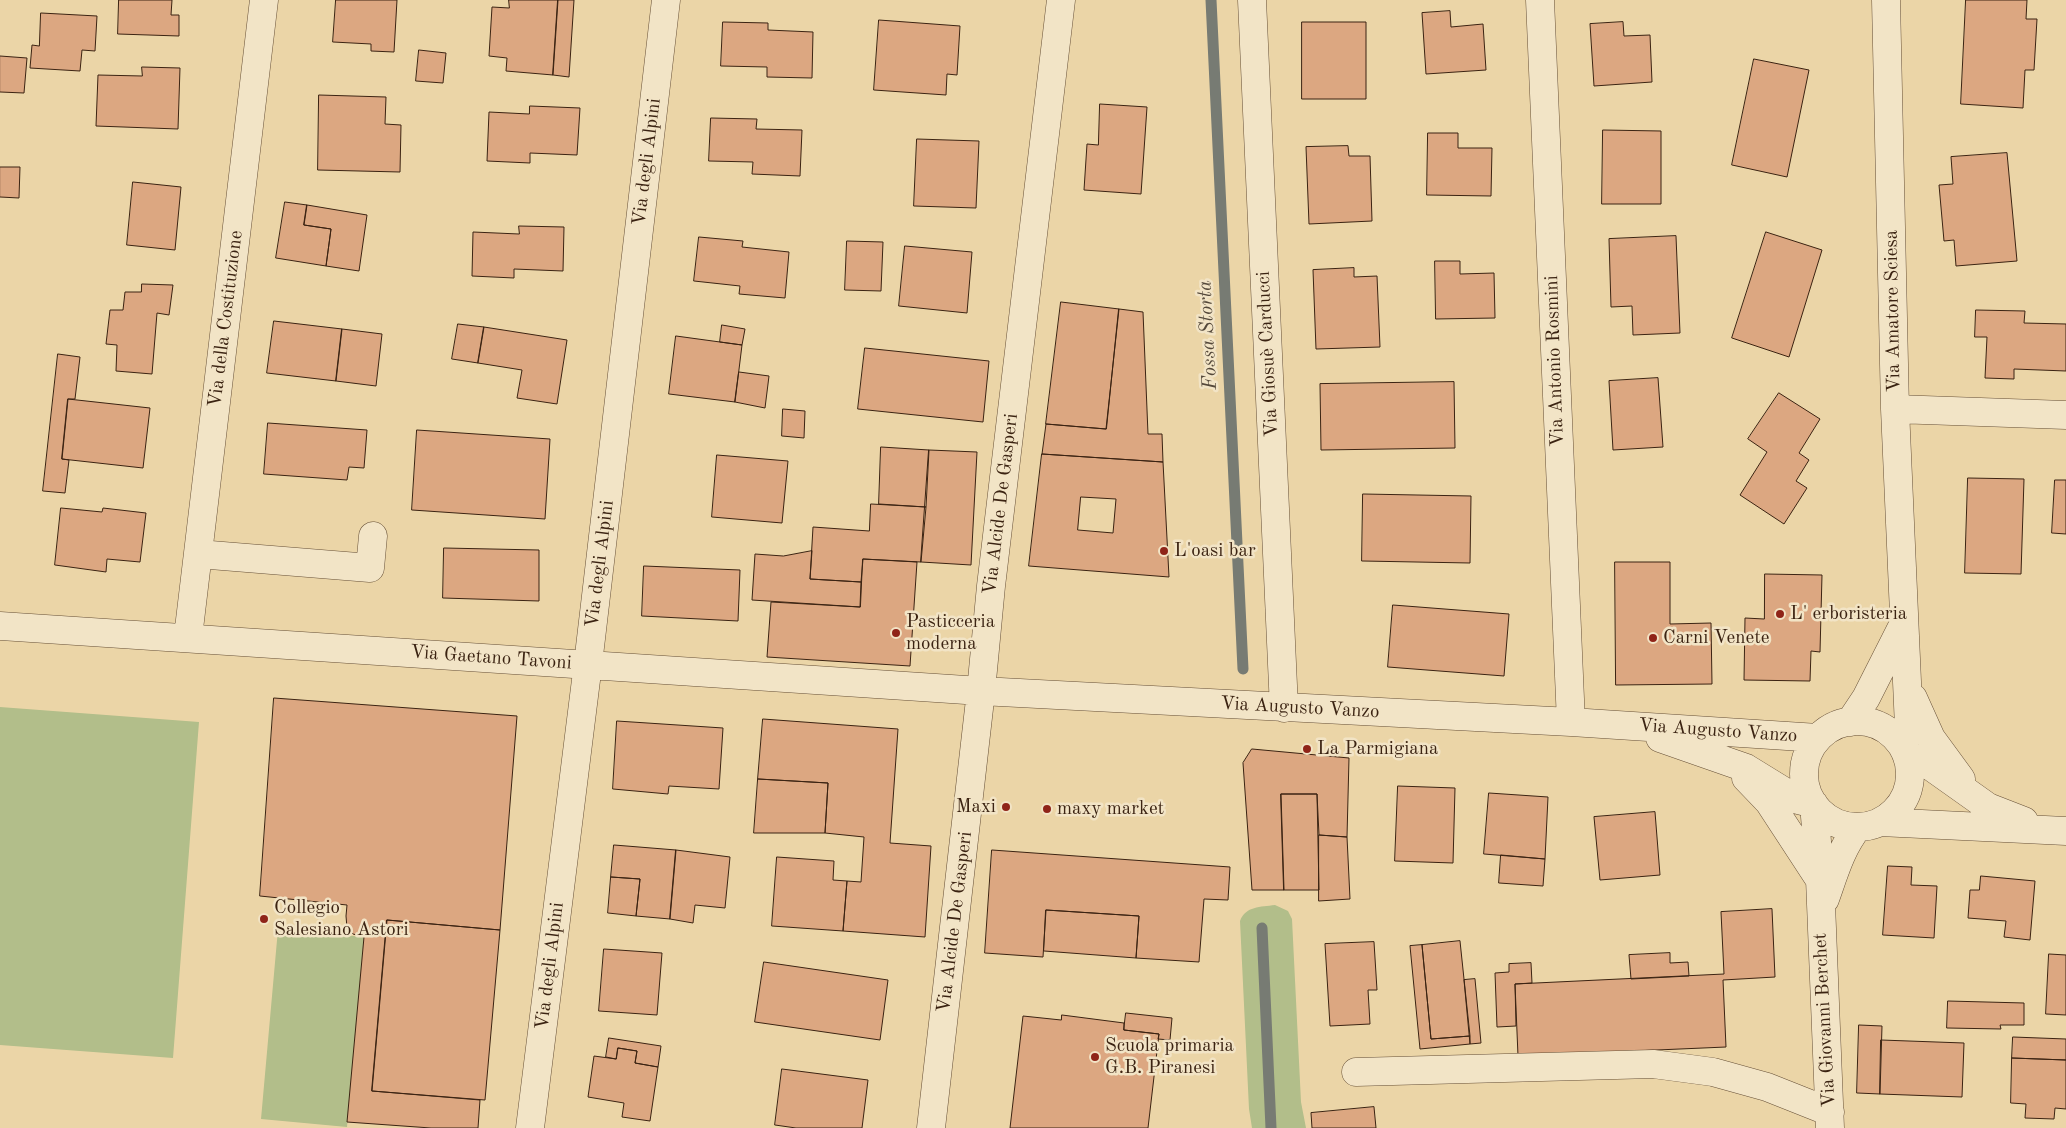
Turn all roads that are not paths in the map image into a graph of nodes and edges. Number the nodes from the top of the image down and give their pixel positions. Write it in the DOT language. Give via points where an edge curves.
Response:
graph roads {
  1 [pos="264,0"];
  2 [pos="666,0"];
  3 [pos="1061,0"];
  4 [pos="1252,0"];
  5 [pos="1540,0"];
  6 [pos="1886,0"];
  7 [pos="1895,409"];
  8 [pos="2066,414"];
  9 [pos="373,536"];
  10 [pos="198,554"];
  11 [pos="1905,622"];
  12 [pos="0,626"];
  13 [pos="188,637"];
  14 [pos="588,664"];
  15 [pos="1907,678"];
  16 [pos="981,691"];
  17 [pos="1284,708"];
  18 [pos="1571,722"];
  19 [pos="1850,722"];
  20 [pos="1618,725"];
  21 [pos="1818,738"];
  22 [pos="1905,750"];
  23 [pos="1732,762"];
  24 [pos="1814,804"];
  25 [pos="1988,807"];
  26 [pos="1869,824"];
  27 [pos="2058,831"];
  28 [pos="1820,879"];
  29 [pos="1820,912"];
  30 [pos="1356,1072"];
  31 [pos="1830,1120"];
  32 [pos="530,1128"];
  33 [pos="931,1128"];
  1 -- 10 [label="street, Via della Costituzione"];
  2 -- 14 [label="street, Via degli Alpini"];
  3 -- 16 [label="street, Via Alcide De Gasperi"];
  4 -- 17 [label="street, Via Giosuè Carducci"];
  5 -- 18 [label="street, Via Antonio Rosmini"];
  6 -- 7 [label="street, Via Amatore Sciesa"];
  7 -- 8 [label="street"];
  7 -- 11 [label="street, Via Amatore Sciesa"];
  9 -- 10 [label="street" via="370,568"];
  10 -- 13 [label="street, Via della Costituzione"];
  11 -- 15 [label="street, Via Amatore Sciesa"];
  11 -- 19 [label="street, Via Amatore Sciesa"];
  12 -- 13 [label="street, Via Gaetano Tavoni"];
  13 -- 14 [label="street, Via Gaetano Tavoni"];
  14 -- 16 [label="street, Via Gaetano Tavoni"];
  14 -- 32 [label="street, Via degli Alpini"];
  15 -- 22 [label="street, Via Amatore Sciesa" via="1909,727"];
  15 -- 25 [label="street" via="1931,738 1962,780"];
  16 -- 17 [label="street, Via Augusto Vanzo"];
  16 -- 33 [label="street, Via Alcide De Gasperi"];
  17 -- 18 [label="street, Via Augusto Vanzo"];
  18 -- 20 [label="street, Via Augusto Vanzo"];
  19 -- 21 [label="street, Via Augusto Vanzo" via="1833,727"];
  19 -- 22 [label="street, Via Augusto Vanzo" via="1882,727"];
  20 -- 21 [label="street, Via Augusto Vanzo"];
  20 -- 23 [label="street, Via Augusto Vanzo"];
  21 -- 24 [label="street, Via Augusto Vanzo" via="1808,753 1804,770 1806,788"];
  22 -- 25 [label="street, Via Augusto Vanzo"];
  22 -- 26 [label="street" via="1910,771 1903,801 1893,813"];
  23 -- 24 [label="street, Via Augusto Vanzo" via="1798,800"];
  23 -- 28 [label="street" via="1769,802"];
  24 -- 26 [label="street, Via Augusto Vanzo" via="1826,817 1841,825"];
  24 -- 28 [label="street, Via Giovanni Berchet"];
  25 -- 27 [label="street, Via Augusto Vanzo"];
  26 -- 27 [label="street, Via Augusto Vanzo"];
  26 -- 29 [label="street, Via Giovanni Berchet" via="1847,840"];
  28 -- 29 [label="street, Via Giovanni Berchet"];
  29 -- 31 [label="street, Via Giovanni Berchet"];
  30 -- 31 [label="street" via="1653,1064 1713,1072 1767,1087"];
}
